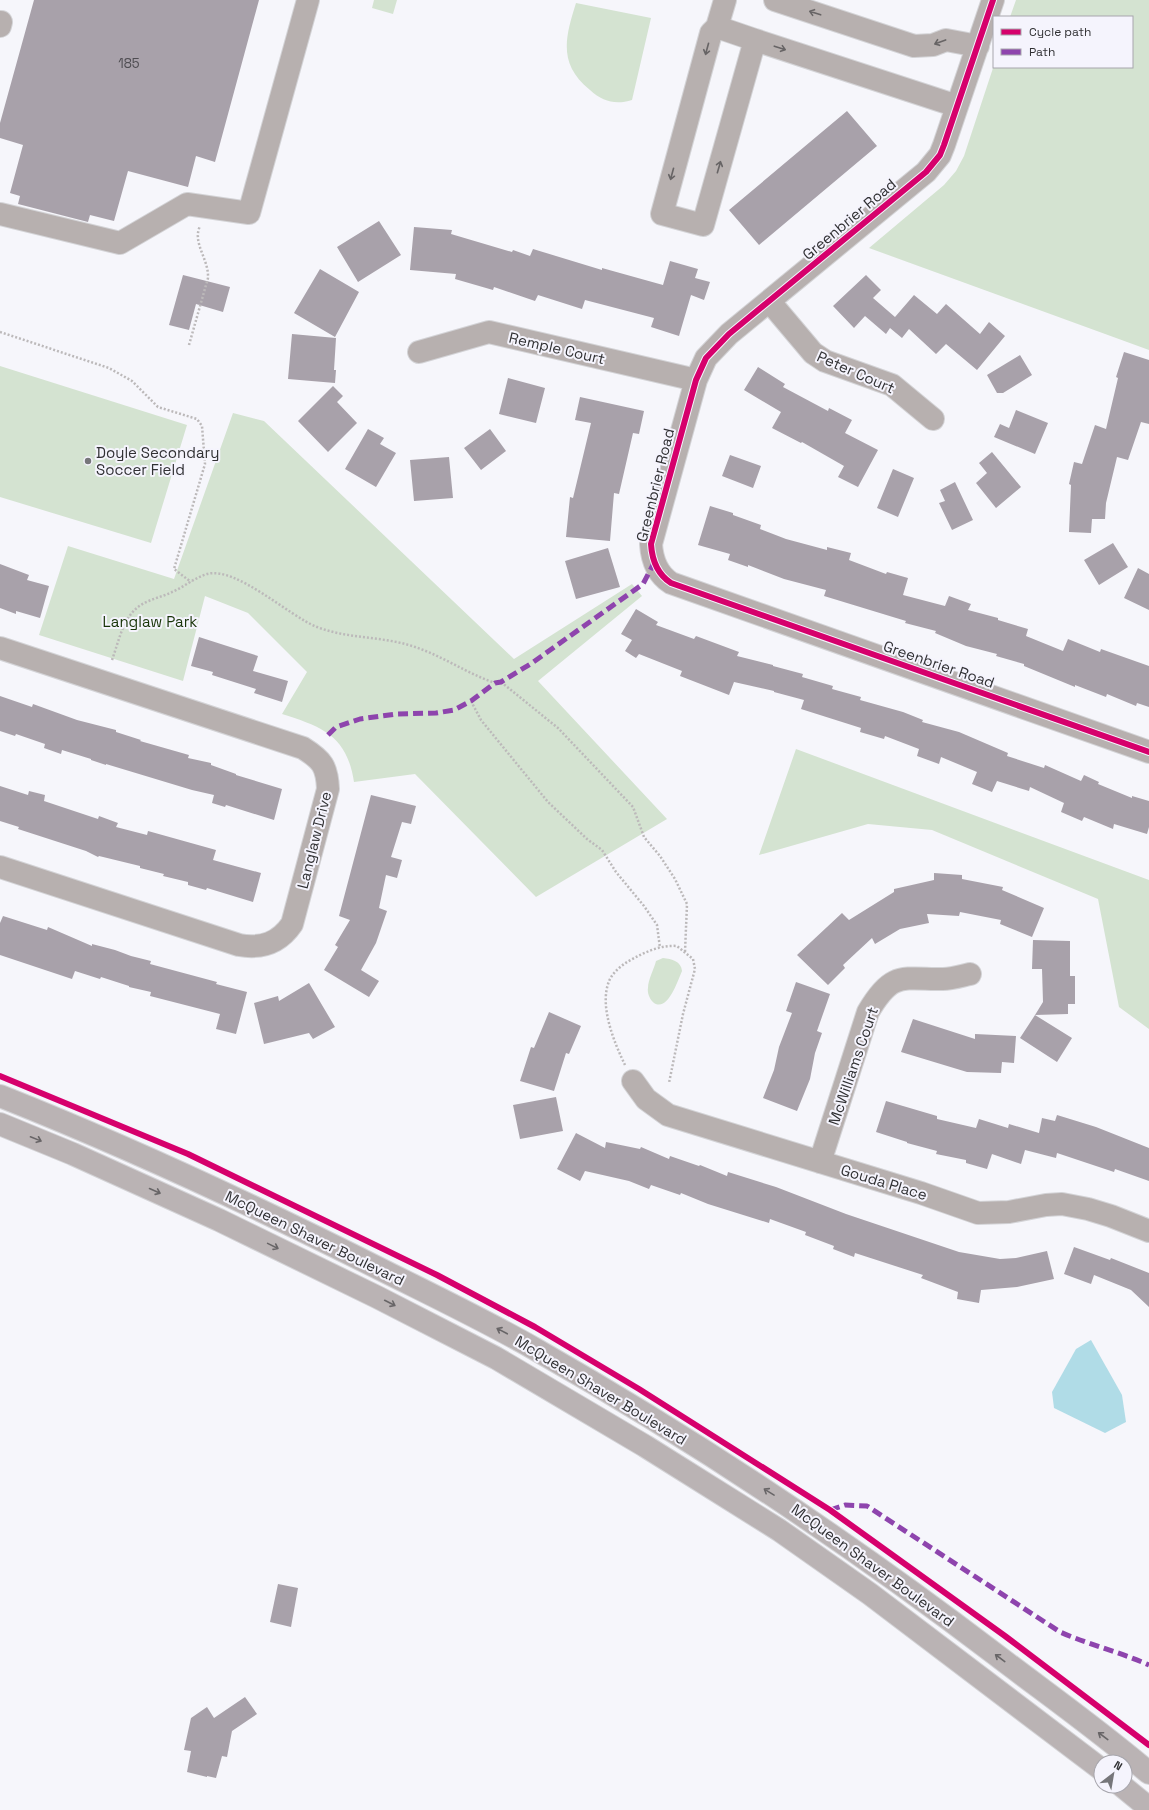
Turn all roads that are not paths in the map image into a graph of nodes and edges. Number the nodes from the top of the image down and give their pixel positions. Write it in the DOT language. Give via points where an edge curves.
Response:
graph roads {
  1 [pos="308,0"];
  2 [pos="725,0"];
  3 [pos="775,0"];
  4 [pos="993,0"];
  5 [pos="717,27"];
  6 [pos="755,40"];
  7 [pos="978,46"];
  8 [pos="957,106"];
  9 [pos="0,214"];
  10 [pos="770,302"];
  11 [pos="419,352"];
  12 [pos="696,380"];
  13 [pos="933,419"];
  14 [pos="0,648"];
  15 [pos="1149,752"];
  16 [pos="0,867"];
  17 [pos="970,974"];
  18 [pos="633,1082"];
  19 [pos="0,1096"];
  20 [pos="0,1124"];
  21 [pos="820,1162"];
  22 [pos="1149,1231"];
  23 [pos="1093,1763"];
  24 [pos="1142,1766"];
  25 [pos="1132,1794"];
  26 [pos="1144,1804"];
  1 -- 9 [label="street" via="249,213 187,204 120,243"];
  2 -- 5 [label="street"];
  7 -- 3 [label="street, one-way" via="946,40 933,45 914,46"];
  4 -- 7 [label="street, Greenbrier Road"];
  5 -- 6 [label="street"];
  5 -- 6 [label="street, one-way" via="711,33 662,214 703,225"];
  6 -- 8 [label="street, one-way"];
  7 -- 8 [label="street, Greenbrier Road"];
  8 -- 10 [label="street, Greenbrier Road" via="940,155 926,172"];
  10 -- 12 [label="street, Greenbrier Road" via="716,346 706,358"];
  10 -- 13 [label="street, Peter Court" via="813,353 825,361 892,385"];
  11 -- 12 [label="street, Remple Court" via="489,332"];
  12 -- 15 [label="street, Greenbrier Road" via="651,544 654,563 663,578 671,583"];
  14 -- 16 [label="street, Langlaw Drive" via="303,748 324,765 328,789 292,924 281,937 263,945 252,947 239,944"];
  17 -- 21 [label="street, McWilliams Court" via="944,979 902,978 878,995 868,1012"];
  18 -- 21 [label="street, Gouda Place" via="646,1099 668,1115"];
  24 -- 19 [label="main road, McQueen Shaver Boulevard, one-way" via="968,1633 777,1497 534,1348 311,1234 85,1130"];
  20 -- 23 [label="main road, McQueen Shaver Boulevard, one-way" via="219,1220 496,1358 645,1446 779,1530 888,1608"];
  21 -- 22 [label="street, Gouda Place" via="978,1213 1009,1212 1062,1204 1111,1216"];
  25 -- 26 [label="main road"];
}
